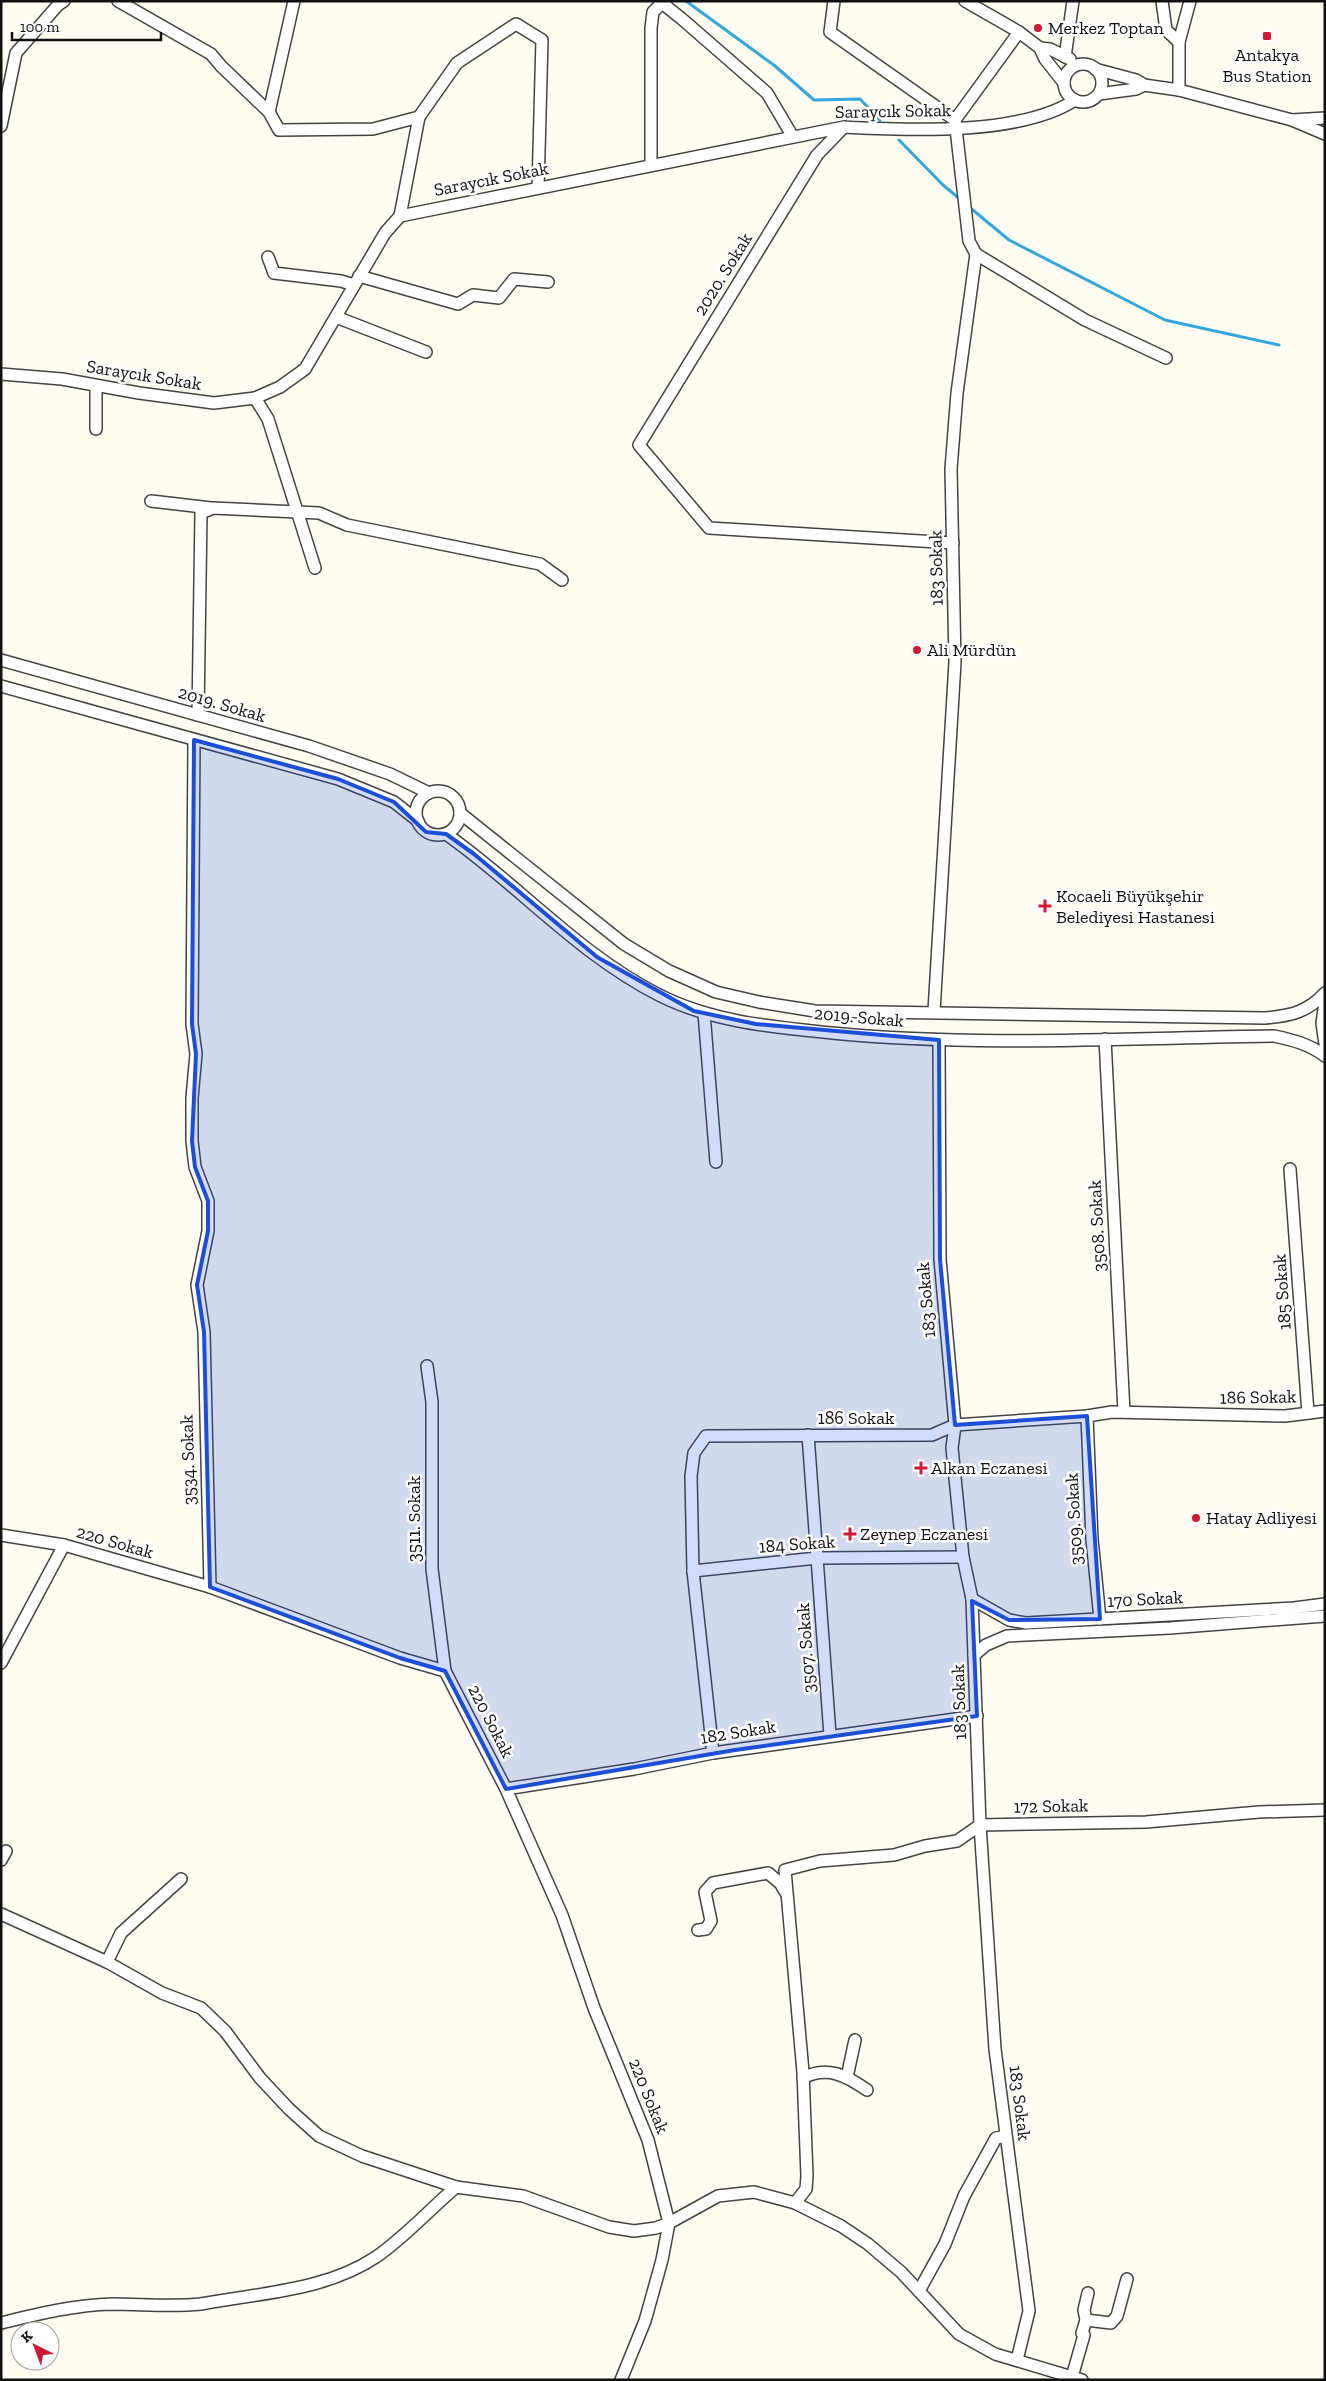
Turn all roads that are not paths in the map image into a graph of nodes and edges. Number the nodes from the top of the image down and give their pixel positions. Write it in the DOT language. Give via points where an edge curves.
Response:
graph roads {
  1 [pos="118,1"];
  2 [pos="294,1"];
  3 [pos="834,1"];
  4 [pos="965,1"];
  5 [pos="1073,1"];
  6 [pos="1162,1"];
  7 [pos="1190,1"];
  8 [pos="59,3"];
  9 [pos="1019,32"];
  10 [pos="1180,42"];
  11 [pos="1040,48"];
  12 [pos="1065,57"];
  13 [pos="1080,65"];
  14 [pos="1095,69"];
  15 [pos="1064,83"];
  16 [pos="1144,85"];
  17 [pos="1180,90"];
  18 [pos="1098,94"];
  19 [pos="1075,100"];
  20 [pos="269,112"];
  21 [pos="419,117"];
  22 [pos="1325,118"];
  23 [pos="1292,120"];
  24 [pos="956,124"];
  25 [pos="1,126"];
  26 [pos="844,126"];
  27 [pos="1325,134"];
  28 [pos="793,137"];
  29 [pos="651,165"];
  30 [pos="538,188"];
  31 [pos="400,216"];
  32 [pos="976,254"];
  33 [pos="268,257"];
  34 [pos="357,281"];
  35 [pos="548,282"];
  36 [pos="336,317"];
  37 [pos="426,352"];
  38 [pos="1166,358"];
  39 [pos="1,374"];
  40 [pos="96,386"];
  41 [pos="255,398"];
  42 [pos="96,429"];
  43 [pos="151,501"];
  44 [pos="213,508"];
  45 [pos="296,512"];
  46 [pos="953,544"];
  47 [pos="315,568"];
  48 [pos="562,580"];
  49 [pos="1,660"];
  50 [pos="1,686"];
  51 [pos="198,715"];
  52 [pos="194,740"];
  53 [pos="429,793"];
  54 [pos="460,813"];
  55 [pos="418,821"];
  56 [pos="446,834"];
  57 [pos="1325,993"];
  58 [pos="1325,1003"];
  59 [pos="934,1011"];
  60 [pos="704,1013"];
  61 [pos="1105,1038"];
  62 [pos="939,1040"];
  63 [pos="1325,1044"];
  64 [pos="1325,1056"];
  65 [pos="716,1162"];
  66 [pos="1290,1168"];
  67 [pos="427,1366"];
  68 [pos="1325,1411"];
  69 [pos="1124,1412"];
  70 [pos="1308,1413"];
  71 [pos="1087,1416"];
  72 [pos="955,1425"];
  73 [pos="808,1435"];
  74 [pos="1,1535"];
  75 [pos="64,1545"];
  76 [pos="963,1557"];
  77 [pos="817,1558"];
  78 [pos="693,1571"];
  79 [pos="210,1587"];
  80 [pos="972,1599"];
  81 [pos="1325,1604"];
  82 [pos="1325,1616"];
  83 [pos="1100,1619"];
  84 [pos="974,1655"];
  85 [pos="1,1663"];
  86 [pos="446,1671"];
  87 [pos="977,1716"];
  88 [pos="830,1735"];
  89 [pos="713,1753"];
  90 [pos="506,1789"];
  91 [pos="1325,1810"];
  92 [pos="980,1825"];
  93 [pos="181,1879"];
  94 [pos="787,1894"];
  95 [pos="1,1914"];
  96 [pos="698,1930"];
  97 [pos="107,1962"];
  98 [pos="855,2040"];
  99 [pos="847,2077"];
  100 [pos="804,2078"];
  101 [pos="867,2090"];
  102 [pos="1006,2136"];
  103 [pos="456,2187"];
  104 [pos="795,2203"];
  105 [pos="669,2223"];
  106 [pos="1127,2279"];
  107 [pos="919,2291"];
  108 [pos="1088,2293"];
  109 [pos="1086,2320"];
  110 [pos="1,2323"];
  111 [pos="1017,2360"];
  112 [pos="1077,2378"];
  113 [pos="621,2380"];
  1 -- 20 [label="street" via="211,54"];
  2 -- 20 [label="street"];
  3 -- 24 [label="street" via="830,32"];
  4 -- 9 [label="street"];
  5 -- 12 [label="street"];
  6 -- 10 [label="street" via="1166,30"];
  7 -- 10 [label="street"];
  8 -- 25 [label="street" via="16,53"];
  9 -- 11 [label="street"];
  9 -- 24 [label="street"];
  10 -- 17 [label="street"];
  11 -- 12 [label="street"];
  11 -- 15 [label="street"];
  12 -- 13 [label="street"];
  13 -- 14 [label="street"];
  13 -- 15 [label="street" via="1067,73"];
  14 -- 16 [label="street"];
  14 -- 18 [label="street" via="1101,78"];
  15 -- 19 [label="street" via="1067,93"];
  16 -- 17 [label="street"];
  16 -- 18 [label="street"];
  17 -- 23 [label="street"];
  18 -- 19 [label="street" via="1085,102"];
  19 -- 24 [label="street, Saraycık Sokak" via="1042,116 974,128"];
  20 -- 21 [label="street" via="279,130 373,129"];
  21 -- 30 [label="street" via="457,62 516,24 542,40"];
  21 -- 31 [label="street"];
  22 -- 23 [label="street"];
  23 -- 27 [label="street"];
  24 -- 26 [label="street, Saraycık Sokak" via="901,129"];
  24 -- 32 [label="street, 183 Sokak" via="969,240"];
  26 -- 28 [label="street, Saraycık Sokak"];
  26 -- 46 [label="street, 2020. Sokak" via="817,155 639,445 709,528"];
  28 -- 29 [label="street, Saraycık Sokak"];
  28 -- 29 [label="street" via="767,94 662,3 653,12 651,28"];
  29 -- 30 [label="street, Saraycık Sokak"];
  30 -- 31 [label="street, Saraycık Sokak"];
  31 -- 34 [label="street, Saraycık Sokak" via="385,234"];
  32 -- 38 [label="street" via="1085,320"];
  32 -- 46 [label="street, 183 Sokak" via="957,393 951,469"];
  33 -- 34 [label="street" via="274,273"];
  34 -- 35 [label="street" via="458,304 473,295 500,298 514,279"];
  34 -- 36 [label="street, Saraycık Sokak"];
  36 -- 37 [label="street"];
  36 -- 41 [label="street, Saraycık Sokak" via="305,369 280,387"];
  39 -- 40 [label="street, Saraycık Sokak" via="62,379"];
  40 -- 41 [label="street, Saraycık Sokak" via="214,403"];
  40 -- 42 [label="street"];
  41 -- 45 [label="street" via="268,419"];
  43 -- 44 [label="street"];
  44 -- 45 [label="street"];
  44 -- 51 [label="street" via="201,513"];
  45 -- 47 [label="street"];
  45 -- 48 [label="street" via="319,513 347,525 540,564"];
  46 -- 59 [label="street, 183 Sokak" via="955,662"];
  49 -- 51 [label="street, 2019. Sokak"];
  50 -- 52 [label="street, 2019. Sokak"];
  51 -- 53 [label="street, 2019. Sokak" via="390,774"];
  52 -- 55 [label="street, 2019. Sokak" via="338,779 394,802"];
  52 -- 79 [label="street, 3534. Sokak" via="192,1024 196,1054 192,1141 195,1167 208,1201 208,1231 197,1285 204,1332"];
  53 -- 54 [label="street, 2019. Sokak" via="450,795 459,806"];
  53 -- 55 [label="street" via="417,808"];
  54 -- 56 [label="street" via="456,826"];
  54 -- 59 [label="street, 2019. Sokak" via="624,944 669,971 716,992 815,1011"];
  55 -- 56 [label="street, 2019. Sokak" via="426,832"];
  56 -- 60 [label="street, 2019. Sokak" via="597,957 658,994"];
  57 -- 59 [label="street, 2019. Sokak" via="1313,1005 1265,1018"];
  58 -- 63 [label="street" via="1322,1023"];
  60 -- 62 [label="street, 2019. Sokak" via="809,1031"];
  60 -- 65 [label="street"];
  61 -- 62 [label="street, 2019. Sokak"];
  61 -- 64 [label="street, 2019. Sokak" via="1274,1036 1306,1044"];
  61 -- 69 [label="street, 3508. Sokak"];
  62 -- 72 [label="street, 183 Sokak" via="940,1259"];
  66 -- 70 [label="street, 185 Sokak"];
  67 -- 86 [label="street, 3511. Sokak" via="432,1402 432,1569"];
  68 -- 70 [label="street, 186 Sokak"];
  69 -- 70 [label="street, 186 Sokak" via="1285,1416"];
  69 -- 71 [label="street, 186 Sokak"];
  71 -- 72 [label="street, 186 Sokak"];
  71 -- 83 [label="street, 3509. Sokak" via="1092,1539"];
  72 -- 73 [label="street, 186 Sokak" via="932,1435"];
  72 -- 76 [label="street, 183 Sokak" via="952,1448"];
  73 -- 77 [label="street, 3507. Sokak"];
  73 -- 78 [label="street, 186 Sokak" via="706,1436 694,1453 691,1476"];
  74 -- 75 [label="street, 220 Sokak"];
  75 -- 79 [label="street, 220 Sokak"];
  75 -- 85 [label="street"];
  76 -- 77 [label="street, 184 Sokak"];
  76 -- 80 [label="street, 183 Sokak"];
  77 -- 78 [label="street, 184 Sokak"];
  77 -- 88 [label="street, 3507. Sokak"];
  78 -- 89 [label="street, 186 Sokak"];
  79 -- 86 [label="street, 220 Sokak" via="400,1658"];
  80 -- 83 [label="street, 170 Sokak" via="1009,1620 1026,1623"];
  80 -- 84 [label="street, 183 Sokak"];
  81 -- 83 [label="street, 170 Sokak"];
  82 -- 84 [label="street, 170 Sokak" via="1007,1636 986,1645"];
  84 -- 87 [label="street, 183 Sokak"];
  86 -- 90 [label="street, 220 Sokak"];
  87 -- 88 [label="street, 182 Sokak"];
  87 -- 92 [label="street, 183 Sokak"];
  88 -- 89 [label="street, 182 Sokak"];
  89 -- 90 [label="street, 182 Sokak"];
  90 -- 105 [label="street, 220 Sokak" via="562,1915 594,2008 642,2124"];
  91 -- 92 [label="street, 172 Sokak" via="1146,1822"];
  92 -- 94 [label="street" via="957,1841 894,1855 820,1861 785,1870"];
  92 -- 102 [label="street, 183 Sokak" via="995,2049"];
  93 -- 97 [label="street" via="121,1933"];
  94 -- 96 [label="street" via="768,1873 713,1883 705,1892 711,1921 706,1929"];
  94 -- 100 [label="street"];
  95 -- 97 [label="street"];
  97 -- 103 [label="street" via="162,1993 201,2008 225,2031 260,2078 318,2136 362,2156"];
  98 -- 99 [label="street"];
  99 -- 100 [label="street" via="814,2072"];
  99 -- 101 [label="street"];
  100 -- 104 [label="street" via="807,2176 806,2189"];
  102 -- 107 [label="street" via="996,2138 964,2196 945,2244"];
  102 -- 111 [label="street, 183 Sokak" via="1029,2311"];
  103 -- 105 [label="street" via="523,2196 621,2230 647,2230"];
  103 -- 110 [label="street" via="376,2257 326,2281 201,2304 89,2306 60,2309"];
  104 -- 105 [label="street" via="754,2192 718,2196"];
  104 -- 107 [label="street" via="868,2244"];
  105 -- 113 [label="street" via="645,2321"];
  106 -- 109 [label="street" via="1117,2316 1111,2323"];
  107 -- 111 [label="street" via="959,2334 996,2354"];
  108 -- 109 [label="street" via="1084,2310"];
  109 -- 112 [label="street"];
  111 -- 112 [label="street"];
}
